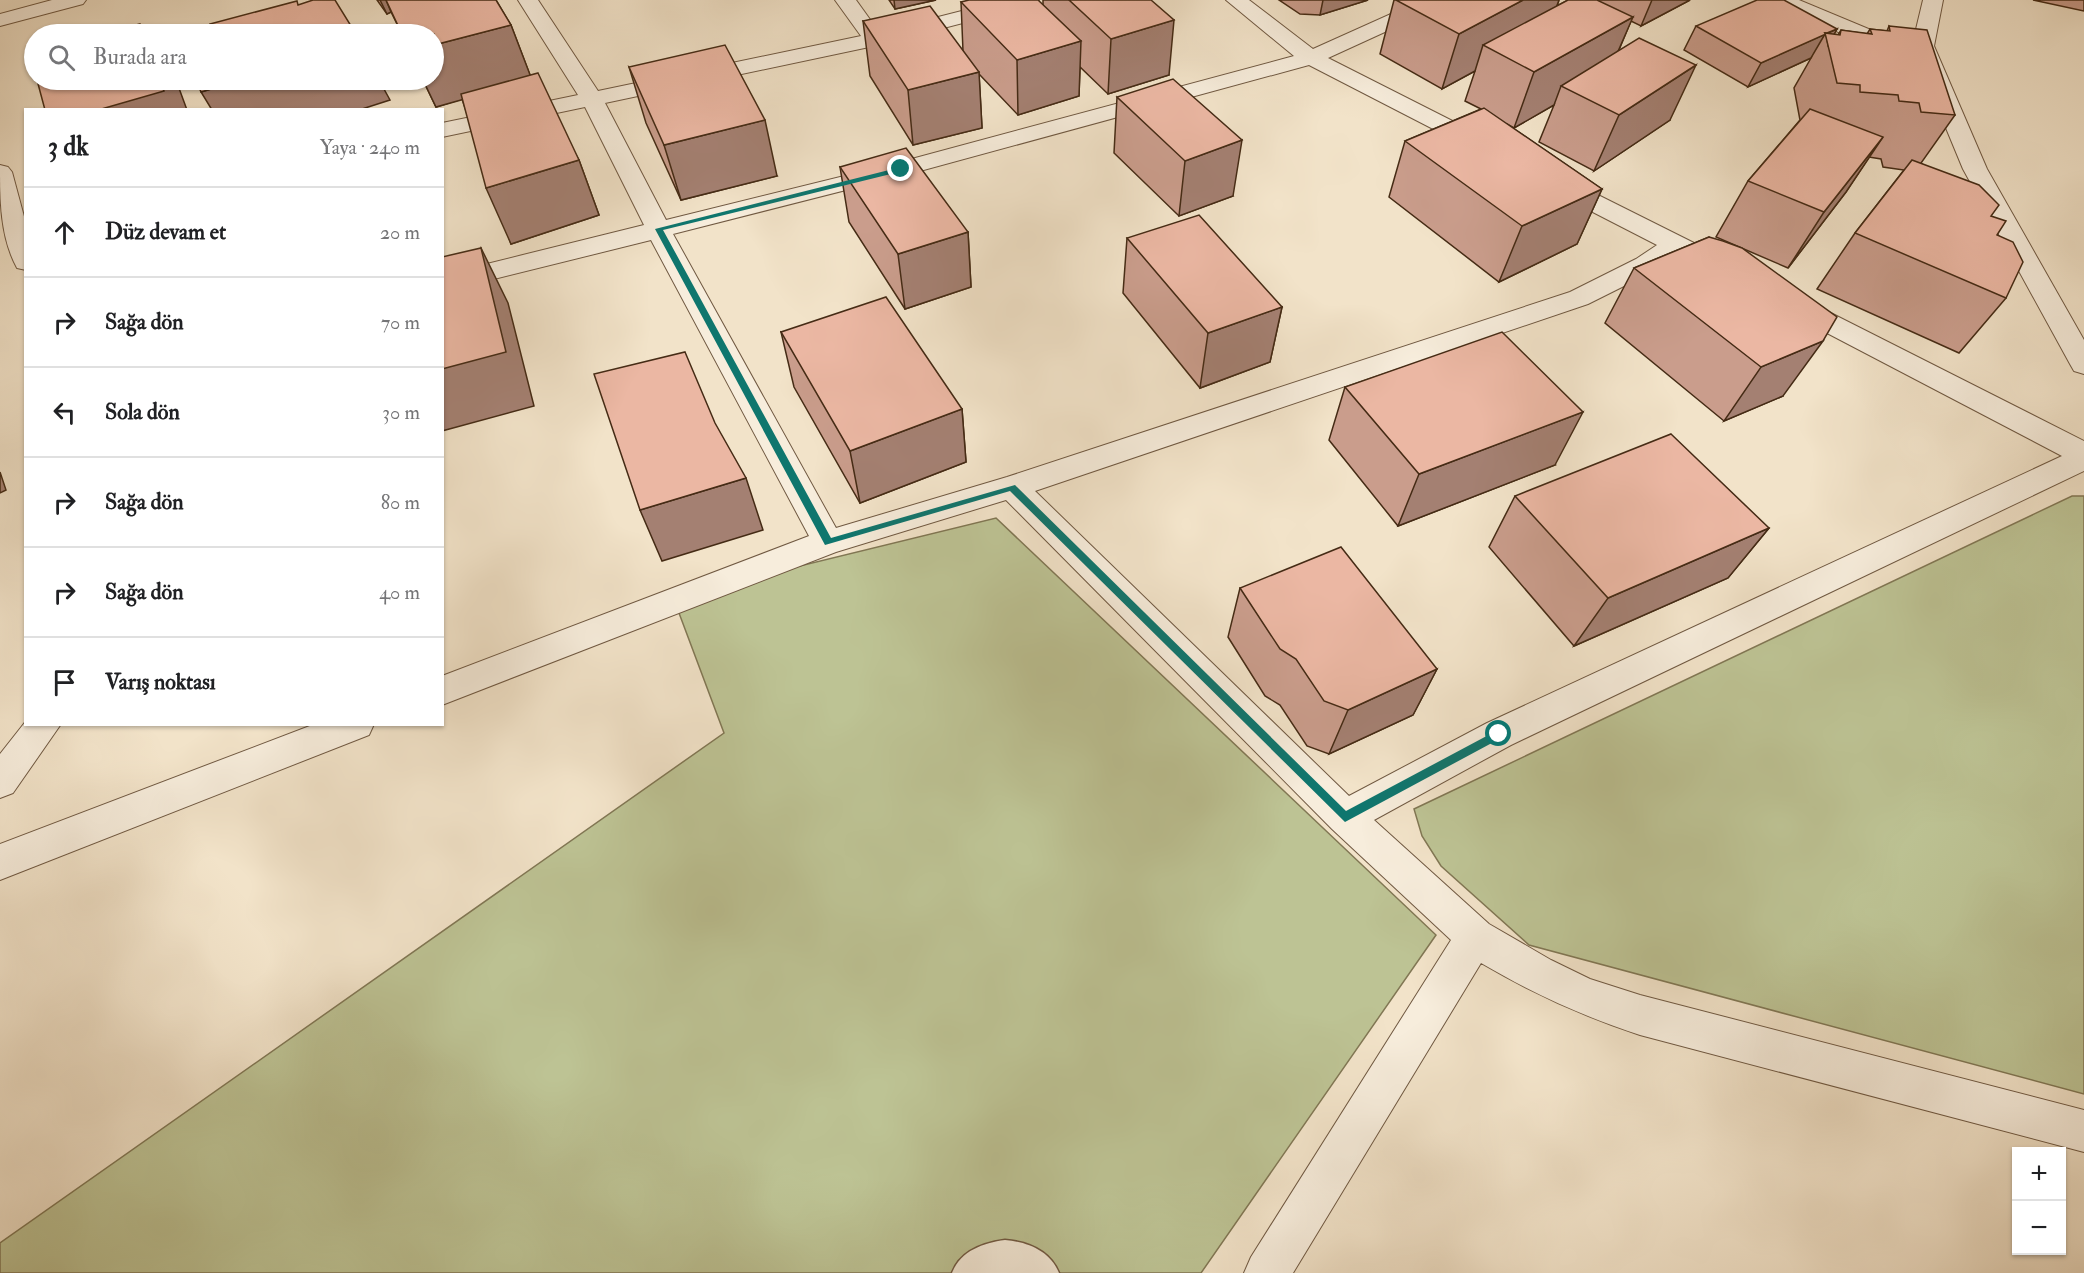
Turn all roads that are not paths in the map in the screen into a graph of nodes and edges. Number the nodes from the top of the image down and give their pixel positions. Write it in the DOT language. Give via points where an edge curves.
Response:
graph roads {
  1 [pos="76,0"];
  2 [pos="528,0"];
  3 [pos="846,0"];
  4 [pos="1029,0"];
  5 [pos="1236,0"];
  6 [pos="1439,0"];
  7 [pos="1781,0"];
  8 [pos="1933,0"];
  9 [pos="0,21"];
  10 [pos="874,40"];
  11 [pos="1311,58"];
  12 [pos="1931,63"];
  13 [pos="592,99"];
  14 [pos="444,130"];
  15 [pos="1499,154"];
  16 [pos="0,172"];
  17 [pos="1540,175"];
  18 [pos="12,218"];
  19 [pos="658,229"];
  20 [pos="1675,244"];
  21 [pos="24,256"];
  22 [pos="1717,266"];
  23 [pos="444,283"];
  24 [pos="1770,292"];
  25 [pos="2084,364"];
  26 [pos="2084,454"];
  27 [pos="2084,459"];
  28 [pos="1012,487"];
  29 [pos="828,542"];
  30 [pos="444,691"];
  31 [pos="42,726"];
  32 [pos="352,726"];
  33 [pos="0,782"];
  34 [pos="1345,817"];
  35 [pos="0,862"];
  36 [pos="1475,937"];
  37 [pos="2084,1131"];
  38 [pos="966,1273"];
  39 [pos="1044,1273"];
  40 [pos="1267,1273"];
  1 -- 9 [label="street"];
  2 -- 13 [label="street"];
  3 -- 10 [label="street"];
  4 -- 10 [label="street"];
  5 -- 11 [label="street"];
  6 -- 11 [label="street"];
  7 -- 12 [label="street"];
  8 -- 12 [label="street" via="1923,46"];
  10 -- 13 [label="street"];
  11 -- 15 [label="street"];
  11 -- 19 [label="street" via="901,169"];
  12 -- 25 [label="street" via="1975,169"];
  13 -- 14 [label="street"];
  13 -- 19 [label="street"];
  16 -- 18 [label="street"];
  17 -- 20 [label="street"];
  18 -- 21 [label="street"];
  19 -- 23 [label="street"];
  19 -- 29 [label="street"];
  20 -- 22 [label="street"];
  20 -- 28 [label="street" via="1645,265 1579,298"];
  24 -- 26 [label="street"];
  27 -- 34 [label="street" via="1499,734"];
  28 -- 29 [label="street"];
  28 -- 34 [label="street"];
  29 -- 30 [label="street"];
  31 -- 33 [label="street"];
  32 -- 35 [label="street"];
  34 -- 36 [label="street"];
  36 -- 37 [label="street" via="1537,974 1584,997 1618,1008"];
  36 -- 40 [label="street"];
  38 -- 39 [label="lane" via="987,1258 1006,1256 1023,1258"];
}
